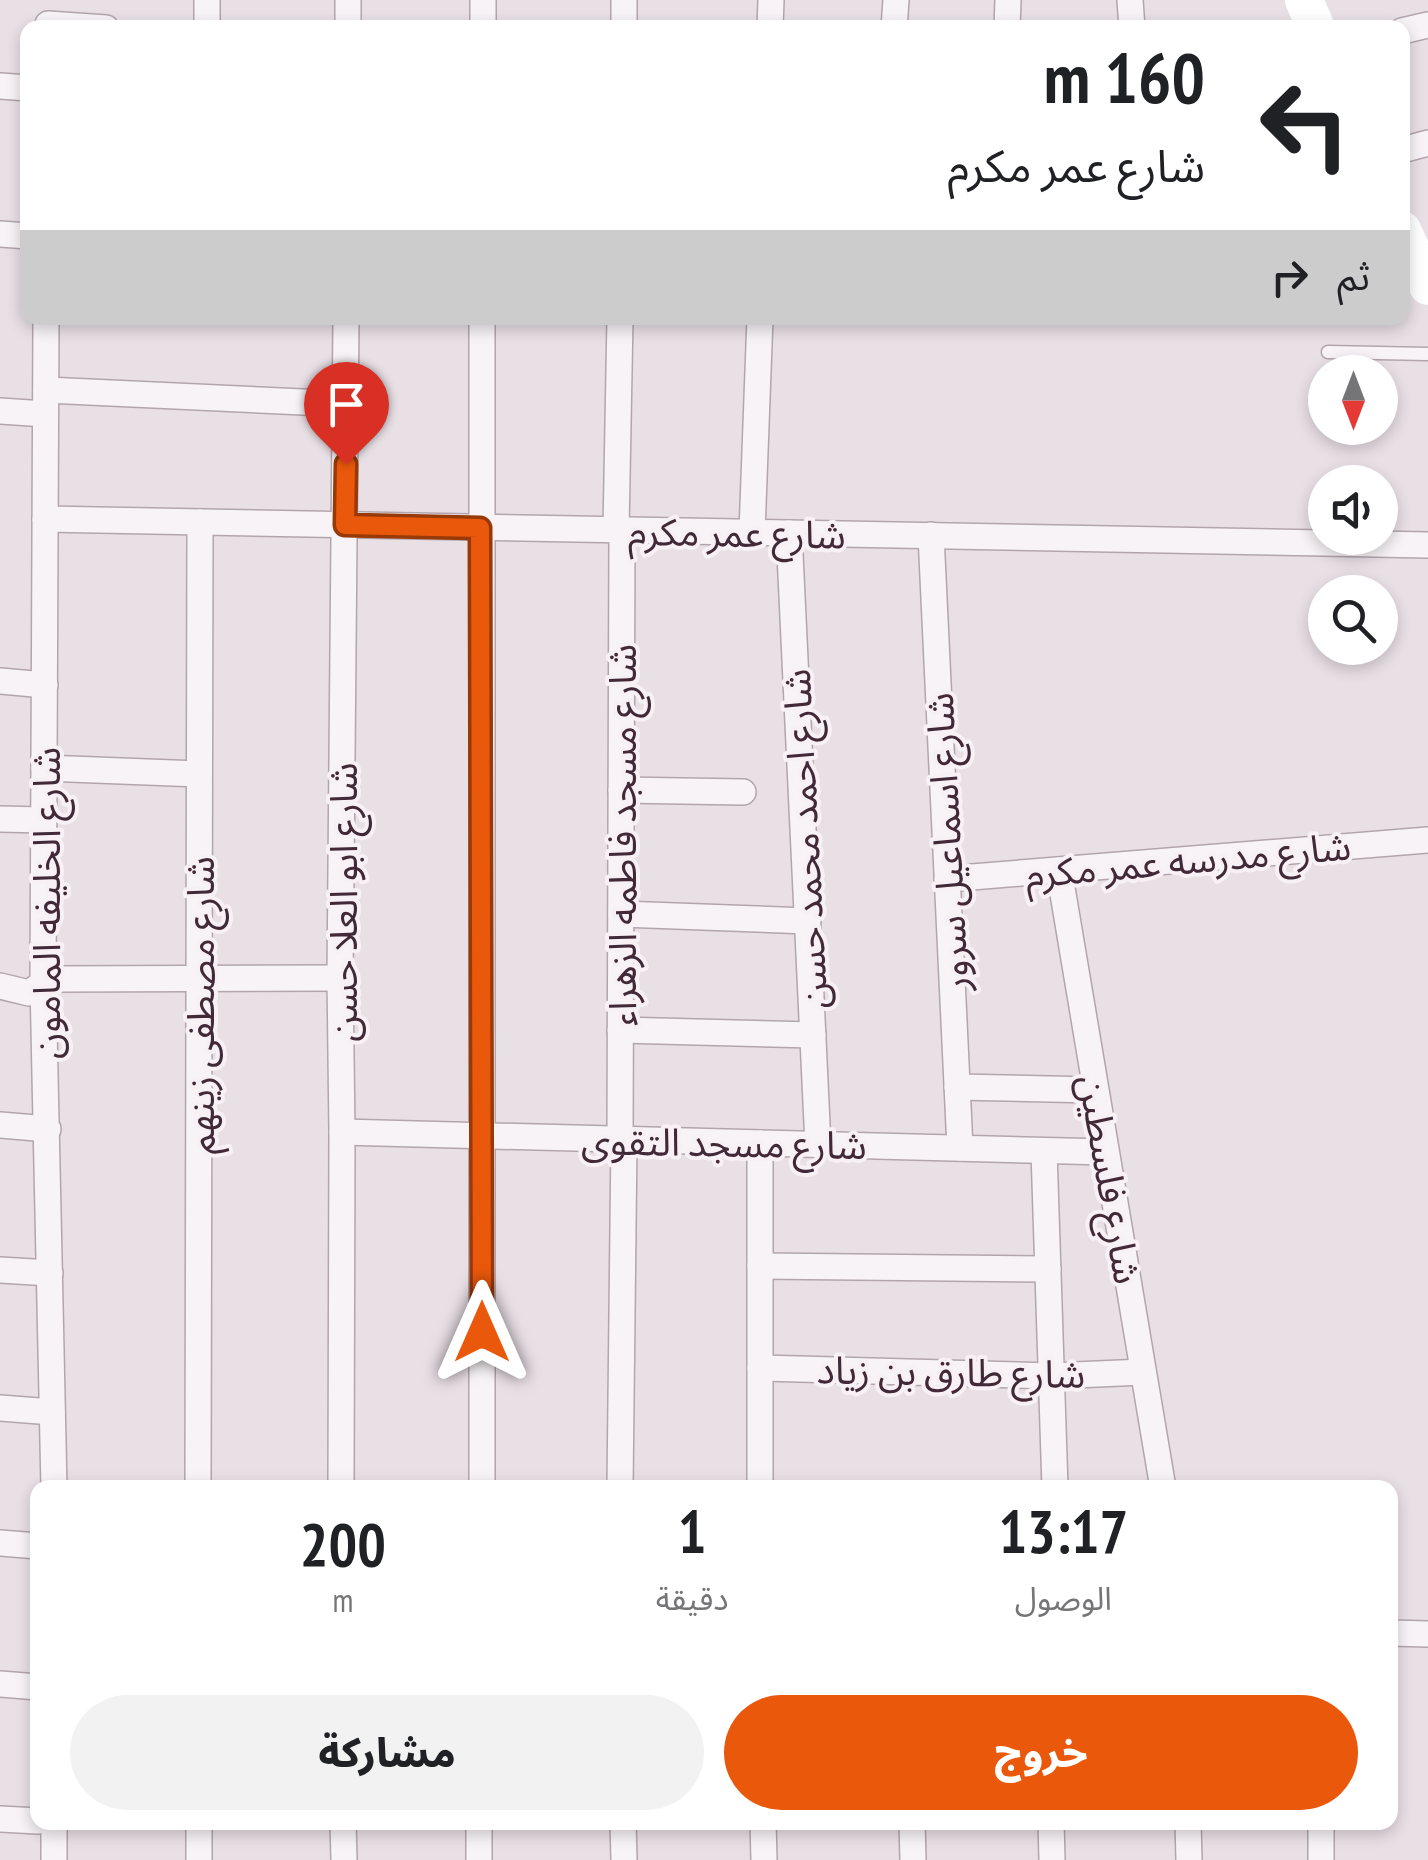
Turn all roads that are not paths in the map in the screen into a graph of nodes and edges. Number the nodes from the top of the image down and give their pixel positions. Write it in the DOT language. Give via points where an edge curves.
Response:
graph roads {
  1 [pos="1410,251"];
  2 [pos="1428,286"];
  3 [pos="46,325"];
  4 [pos="346,325"];
  5 [pos="482,325"];
  6 [pos="620,325"];
  7 [pos="760,325"];
  8 [pos="1328,352"];
  9 [pos="1428,354"];
  10 [pos="46,402"];
  11 [pos="346,404"];
  12 [pos="0,411"];
  13 [pos="45,519"];
  14 [pos="200,522"];
  15 [pos="345,525"];
  16 [pos="480,528"];
  17 [pos="619,530"];
  18 [pos="752,532"];
  19 [pos="789,533"];
  20 [pos="931,535"];
  21 [pos="1428,546"];
  22 [pos="0,681"];
  23 [pos="45,685"];
  24 [pos="44,768"];
  25 [pos="199,774"];
  26 [pos="621,790"];
  27 [pos="744,792"];
  28 [pos="0,819"];
  29 [pos="44,820"];
  30 [pos="1428,840"];
  31 [pos="1059,870"];
  32 [pos="948,878"];
  33 [pos="621,914"];
  34 [pos="808,922"];
  35 [pos="198,978"];
  36 [pos="340,978"];
  37 [pos="43,983"];
  38 [pos="0,986"];
  39 [pos="620,1030"];
  40 [pos="813,1035"];
  41 [pos="957,1087"];
  42 [pos="1096,1090"];
  43 [pos="0,1125"];
  44 [pos="48,1129"];
  45 [pos="342,1132"];
  46 [pos="483,1136"];
  47 [pos="622,1140"];
  48 [pos="760,1143"];
  49 [pos="818,1144"];
  50 [pos="960,1148"];
  51 [pos="1044,1150"];
  52 [pos="1106,1152"];
  53 [pos="760,1266"];
  54 [pos="1048,1269"];
  55 [pos="0,1270"];
  56 [pos="50,1273"];
  57 [pos="760,1368"];
  58 [pos="1143,1372"];
  59 [pos="1052,1376"];
  60 [pos="0,1408"];
  61 [pos="52,1412"];
  62 [pos="54,1480"];
  63 [pos="198,1480"];
  64 [pos="341,1480"];
  65 [pos="482,1480"];
  66 [pos="620,1480"];
  67 [pos="760,1480"];
  68 [pos="1056,1480"];
  69 [pos="1162,1480"];
  70 [pos="0,1543"];
  71 [pos="30,1545"];
  72 [pos="1398,1633"];
  73 [pos="1428,1634"];
  74 [pos="0,1684"];
  75 [pos="30,1686"];
  76 [pos="0,1819"];
  77 [pos="30,1821"];
  78 [pos="54,1830"];
  79 [pos="199,1830"];
  80 [pos="343,1830"];
  81 [pos="478,1830"];
  82 [pos="624,1830"];
  83 [pos="763,1830"];
  84 [pos="912,1830"];
  85 [pos="1051,1830"];
  86 [pos="1188,1830"];
  87 [pos="1321,1830"];
  88 [pos="54,1860"];
  89 [pos="199,1860"];
  90 [pos="344,1860"];
  91 [pos="480,1860"];
  92 [pos="624,1860"];
  93 [pos="764,1860"];
  94 [pos="913,1860"];
  95 [pos="1052,1860"];
  96 [pos="1189,1860"];
  97 [pos="1321,1860"];
  1 -- 2 [label="main road"];
  3 -- 10 [label="street, شارع الخليفه المامون"];
  4 -- 11 [label="street, شارع ابو العلا حسن"];
  5 -- 16 [label="street"];
  6 -- 17 [label="street, شارع مسجد فاطمه الزهراء"];
  7 -- 18 [label="street"];
  8 -- 9 [label="lane"];
  10 -- 11 [label="street"];
  10 -- 12 [label="street"];
  10 -- 13 [label="street, شارع الخليفه المامون"];
  11 -- 15 [label="street, شارع ابو العلا حسن"];
  13 -- 14 [label="street, شارع عمر مكرم"];
  13 -- 23 [label="street, شارع الخليفه المامون"];
  14 -- 15 [label="street, شارع عمر مكرم"];
  14 -- 25 [label="street, شارع مصطفى زينهم"];
  15 -- 16 [label="street, شارع عمر مكرم"];
  15 -- 36 [label="street, شارع ابو العلا حسن"];
  16 -- 17 [label="street, شارع عمر مكرم"];
  16 -- 46 [label="street"];
  17 -- 18 [label="street, شارع عمر مكرم"];
  17 -- 26 [label="street, شارع مسجد فاطمه الزهراء"];
  18 -- 19 [label="street, شارع عمر مكرم"];
  19 -- 20 [label="street, شارع عمر مكرم"];
  19 -- 34 [label="street, شارع احمد محمد حسن"];
  20 -- 21 [label="street, شارع عمر مكرم"];
  20 -- 32 [label="street, شارع اسماعيل سرور"];
  22 -- 23 [label="street"];
  23 -- 24 [label="street, شارع الخليفه المامون"];
  24 -- 25 [label="street"];
  24 -- 29 [label="street, شارع الخليفه المامون"];
  25 -- 35 [label="street, شارع مصطفى زينهم"];
  26 -- 27 [label="street"];
  26 -- 33 [label="street, شارع مسجد فاطمه الزهراء"];
  28 -- 29 [label="street"];
  29 -- 37 [label="street, شارع الخليفه المامون"];
  30 -- 31 [label="street, شارع مدرسه عمر مكرم"];
  31 -- 32 [label="street, شارع مدرسه عمر مكرم"];
  31 -- 42 [label="street, شارع فلسطين"];
  32 -- 41 [label="street, شارع اسماعيل سرور"];
  33 -- 34 [label="street"];
  33 -- 39 [label="street, شارع مسجد فاطمه الزهراء"];
  34 -- 40 [label="street, شارع احمد محمد حسن"];
  35 -- 36 [label="street"];
  35 -- 37 [label="street"];
  35 -- 63 [label="street, شارع مصطفى زينهم"];
  36 -- 45 [label="street, شارع ابو العلا حسن"];
  37 -- 38 [label="street" via="28,993"];
  37 -- 44 [label="street, شارع الخليفه المامون"];
  39 -- 40 [label="street"];
  39 -- 47 [label="street, شارع مسجد فاطمه الزهراء"];
  40 -- 49 [label="street, شارع احمد محمد حسن"];
  41 -- 42 [label="street"];
  41 -- 50 [label="street, شارع اسماعيل سرور"];
  42 -- 52 [label="street, شارع فلسطين"];
  43 -- 44 [label="street"];
  44 -- 56 [label="street, شارع الخليفه المامون"];
  45 -- 46 [label="street, شارع مسجد التقوى"];
  45 -- 64 [label="street, شارع ابو العلا حسن"];
  46 -- 47 [label="street, شارع مسجد التقوى"];
  46 -- 65 [label="street"];
  47 -- 48 [label="street, شارع مسجد التقوى"];
  47 -- 66 [label="street, شارع مسجد فاطمه الزهراء"];
  48 -- 49 [label="street, شارع مسجد التقوى"];
  48 -- 53 [label="street"];
  49 -- 50 [label="street, شارع مسجد التقوى"];
  50 -- 51 [label="street, شارع مسجد التقوى"];
  51 -- 52 [label="street, شارع مسجد التقوى"];
  51 -- 54 [label="street"];
  52 -- 58 [label="street, شارع فلسطين"];
  53 -- 54 [label="street"];
  53 -- 57 [label="street"];
  54 -- 59 [label="street"];
  55 -- 56 [label="street"];
  56 -- 61 [label="street, شارع الخليفه المامون"];
  57 -- 59 [label="street, شارع طارق بن زياد"];
  57 -- 67 [label="street"];
  58 -- 59 [label="street, شارع طارق بن زياد"];
  58 -- 69 [label="street, شارع فلسطين"];
  59 -- 68 [label="street"];
  60 -- 61 [label="street"];
  61 -- 62 [label="street, شارع الخليفه المامون"];
  70 -- 71 [label="street"];
  72 -- 73 [label="street"];
  74 -- 75 [label="street"];
  76 -- 77 [label="street"];
  78 -- 88 [label="street"];
  79 -- 89 [label="street"];
  80 -- 90 [label="street"];
  81 -- 91 [label="street"];
  82 -- 92 [label="street"];
  83 -- 93 [label="street"];
  84 -- 94 [label="street"];
  85 -- 95 [label="street"];
  86 -- 96 [label="street"];
  87 -- 97 [label="street"];
}
